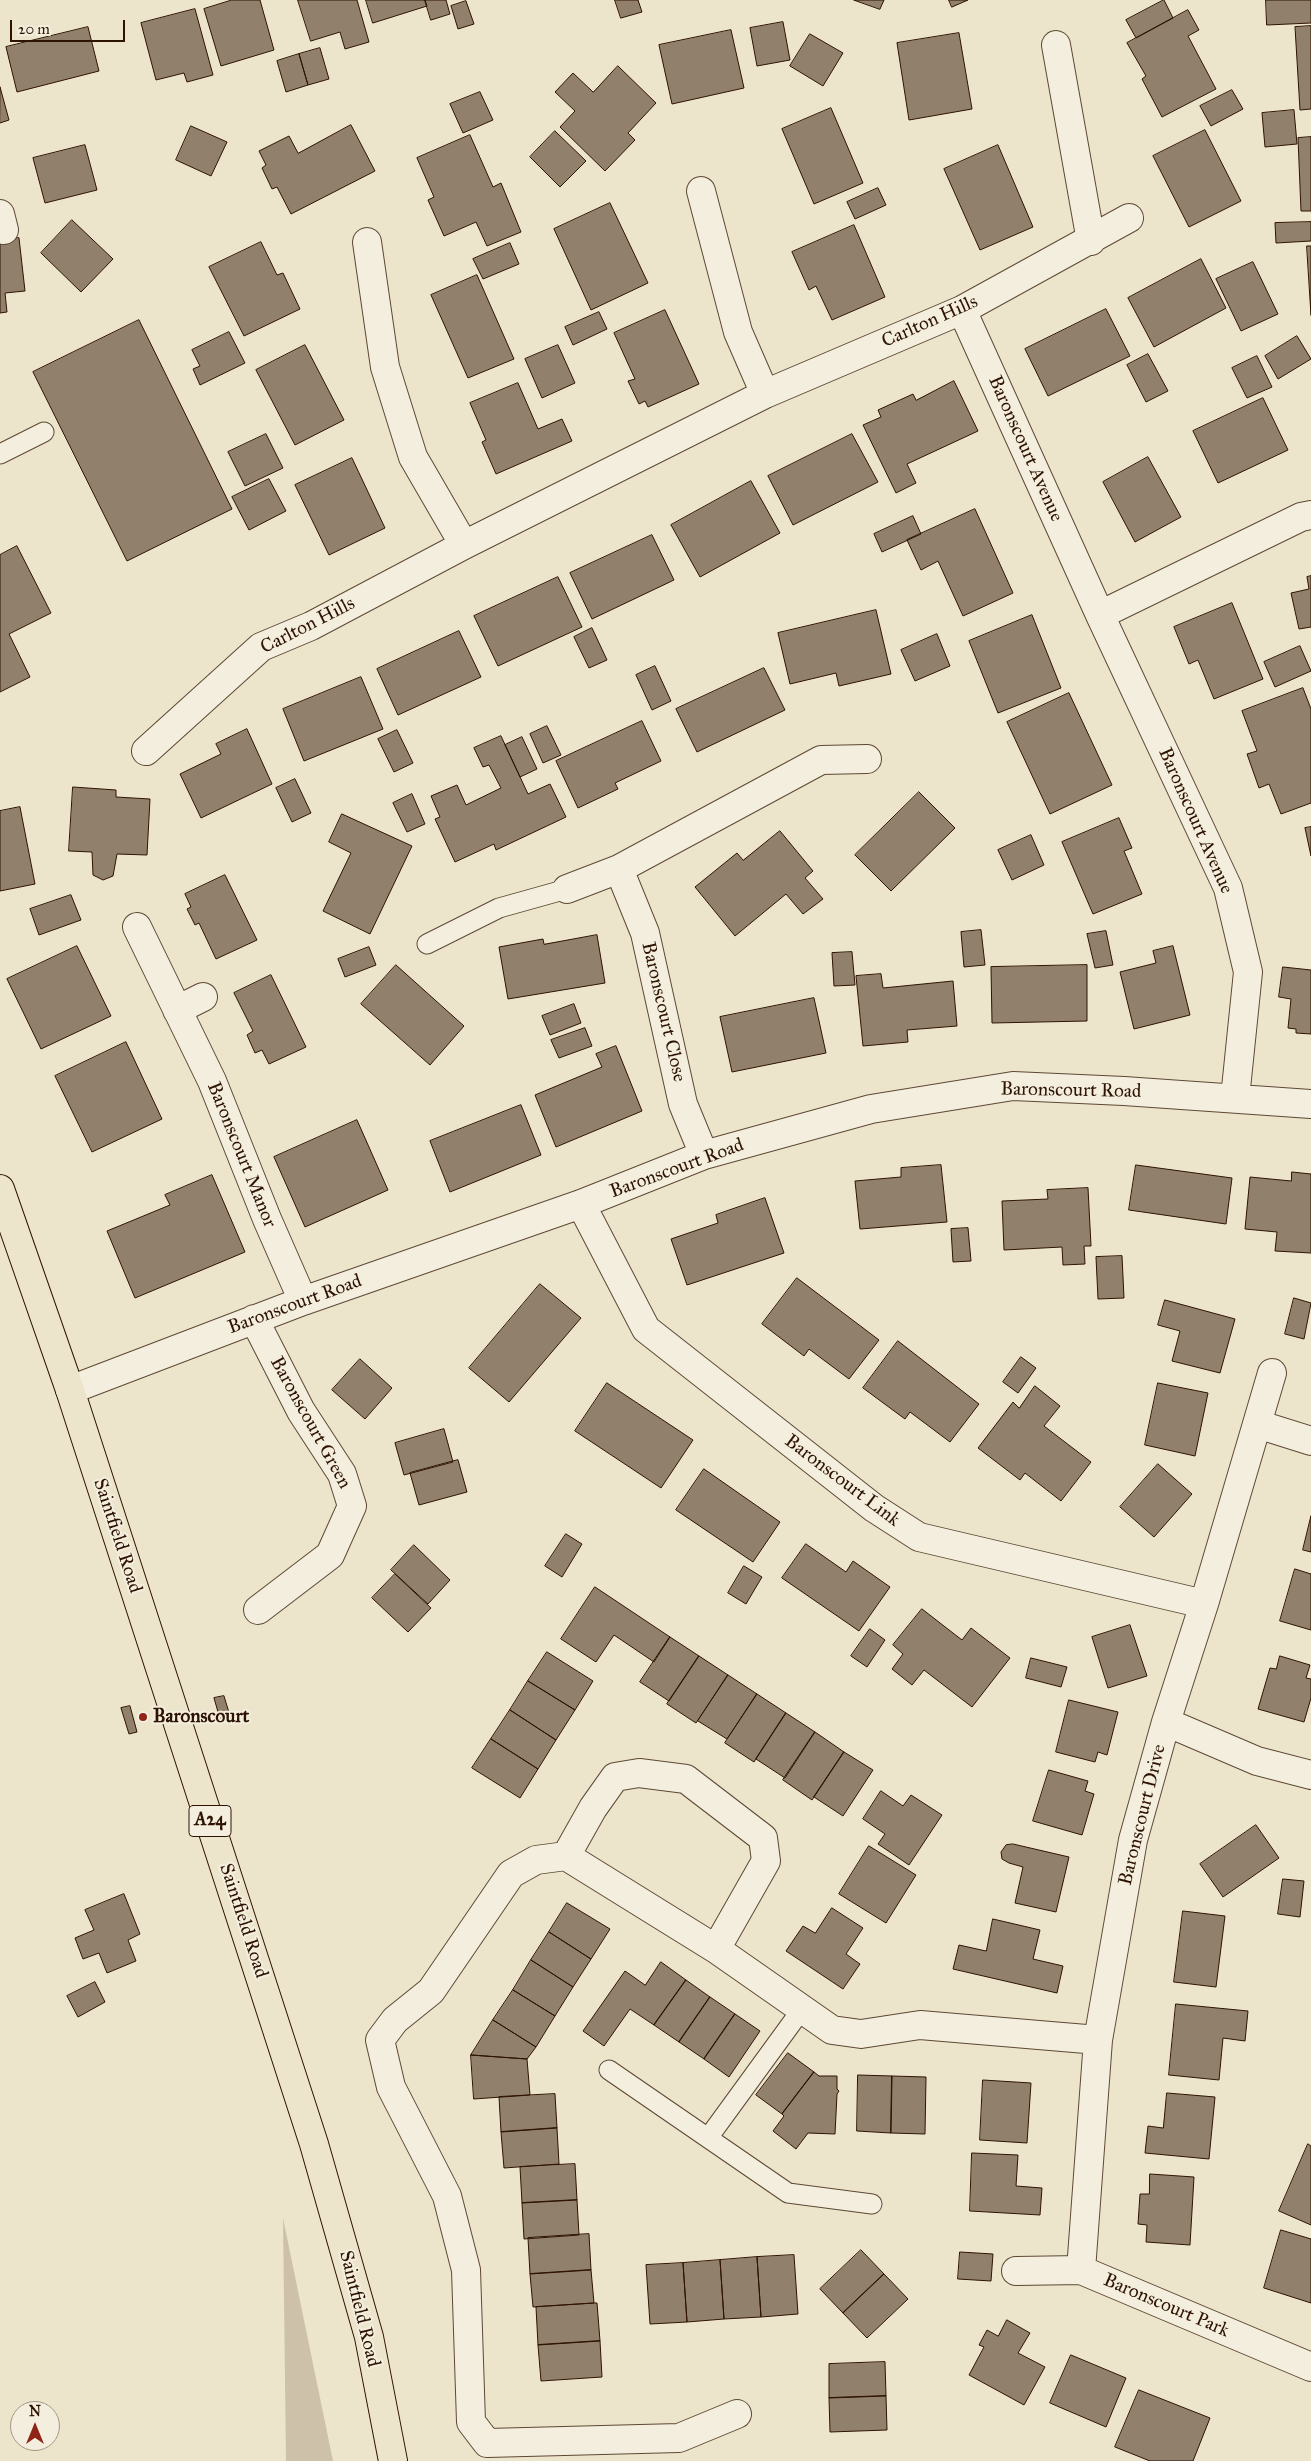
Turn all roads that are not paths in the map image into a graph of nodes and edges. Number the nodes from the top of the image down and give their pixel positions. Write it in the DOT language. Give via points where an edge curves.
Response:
graph roads {
  1 [pos="1056,45"];
  2 [pos="701,191"];
  3 [pos="1129,218"];
  4 [pos="1091,241"];
  5 [pos="367,242"];
  6 [pos="962,310"];
  7 [pos="765,394"];
  8 [pos="44,432"];
  9 [pos="0,454"];
  10 [pos="1311,515"];
  11 [pos="464,545"];
  12 [pos="1100,615"];
  13 [pos="146,750"];
  14 [pos="867,759"];
  15 [pos="619,869"];
  16 [pos="567,889"];
  17 [pos="137,927"];
  18 [pos="427,944"];
  19 [pos="203,997"];
  20 [pos="177,1010"];
  21 [pos="1235,1098"];
  22 [pos="1311,1104"];
  23 [pos="704,1155"];
  24 [pos="0,1189"];
  25 [pos="581,1204"];
  26 [pos="304,1301"];
  27 [pos="254,1320"];
  28 [pos="1272,1373"];
  29 [pos="70,1390"];
  30 [pos="1257,1424"];
  31 [pos="1311,1441"];
  32 [pos="1204,1604"];
  33 [pos="258,1610"];
  34 [pos="1166,1722"];
  35 [pos="1311,1775"];
  36 [pos="566,1856"];
  37 [pos="716,1949"];
  38 [pos="802,2009"];
  39 [pos="1098,2040"];
  40 [pos="609,2070"];
  41 [pos="708,2138"];
  42 [pos="872,2204"];
  43 [pos="1081,2270"];
  44 [pos="1016,2271"];
  45 [pos="1311,2367"];
  46 [pos="736,2414"];
  47 [pos="393,2461"];
  1 -- 4 [label="street"];
  2 -- 7 [label="street" via="738,332"];
  3 -- 4 [label="street, Carlton Hills"];
  4 -- 6 [label="street, Carlton Hills"];
  5 -- 11 [label="street" via="385,367 413,457"];
  6 -- 7 [label="street, Carlton Hills"];
  6 -- 12 [label="street, Baronscourt Avenue"];
  7 -- 11 [label="street, Carlton Hills"];
  8 -- 9 [label="lane"];
  10 -- 12 [label="street"];
  11 -- 13 [label="street, Carlton Hills" via="310,626 261,647"];
  12 -- 21 [label="street, Baronscourt Avenue" via="1228,888 1248,972"];
  14 -- 15 [label="street" via="821,760"];
  15 -- 16 [label="street"];
  15 -- 23 [label="street, Baronscourt Close" via="645,933 683,1104"];
  16 -- 18 [label="lane" via="499,908"];
  17 -- 20 [label="street, Baronscourt Manor"];
  19 -- 20 [label="street"];
  20 -- 26 [label="street, Baronscourt Manor" via="212,1081"];
  21 -- 22 [label="street, Baronscourt Road"];
  21 -- 23 [label="street, Baronscourt Road" via="1013,1086 871,1109"];
  23 -- 25 [label="street, Baronscourt Road"];
  24 -- 29 [label="highway, Saintfield Road / A24"];
  25 -- 26 [label="street, Baronscourt Road"];
  25 -- 32 [label="street, Baronscourt Link" via="646,1329 874,1508 911,1533"];
  26 -- 27 [label="street, Baronscourt Road"];
  27 -- 29 [label="street, Baronscourt Road"];
  27 -- 33 [label="street, Baronscourt Green" via="301,1411 342,1474 352,1506 330,1555"];
  28 -- 30 [label="street, Baronscourt Drive"];
  29 -- 47 [label="highway, Saintfield Road / A24" via="314,2144 368,2336"];
  30 -- 31 [label="street"];
  30 -- 32 [label="street, Baronscourt Drive"];
  32 -- 34 [label="street, Baronscourt Drive"];
  34 -- 35 [label="street" via="1257,1760"];
  34 -- 39 [label="street, Baronscourt Drive" via="1133,1840"];
  36 -- 37 [label="street"];
  36 -- 37 [label="street" via="592,1808 615,1777 639,1773 686,1779 763,1838 766,1862"];
  36 -- 46 [label="street" via="536,1860 511,1874 431,1991 396,2020 380,2040 391,2087 447,2196 466,2270 471,2422 487,2443 558,2442 679,2438"];
  37 -- 38 [label="street"];
  38 -- 39 [label="street" via="832,2030 861,2034 920,2025"];
  38 -- 41 [label="lane"];
  39 -- 43 [label="street, Baronscourt Drive"];
  40 -- 41 [label="lane"];
  41 -- 42 [label="lane" via="788,2193"];
  43 -- 44 [label="street, Baronscourt Park"];
  43 -- 45 [label="street, Baronscourt Park"];
}
